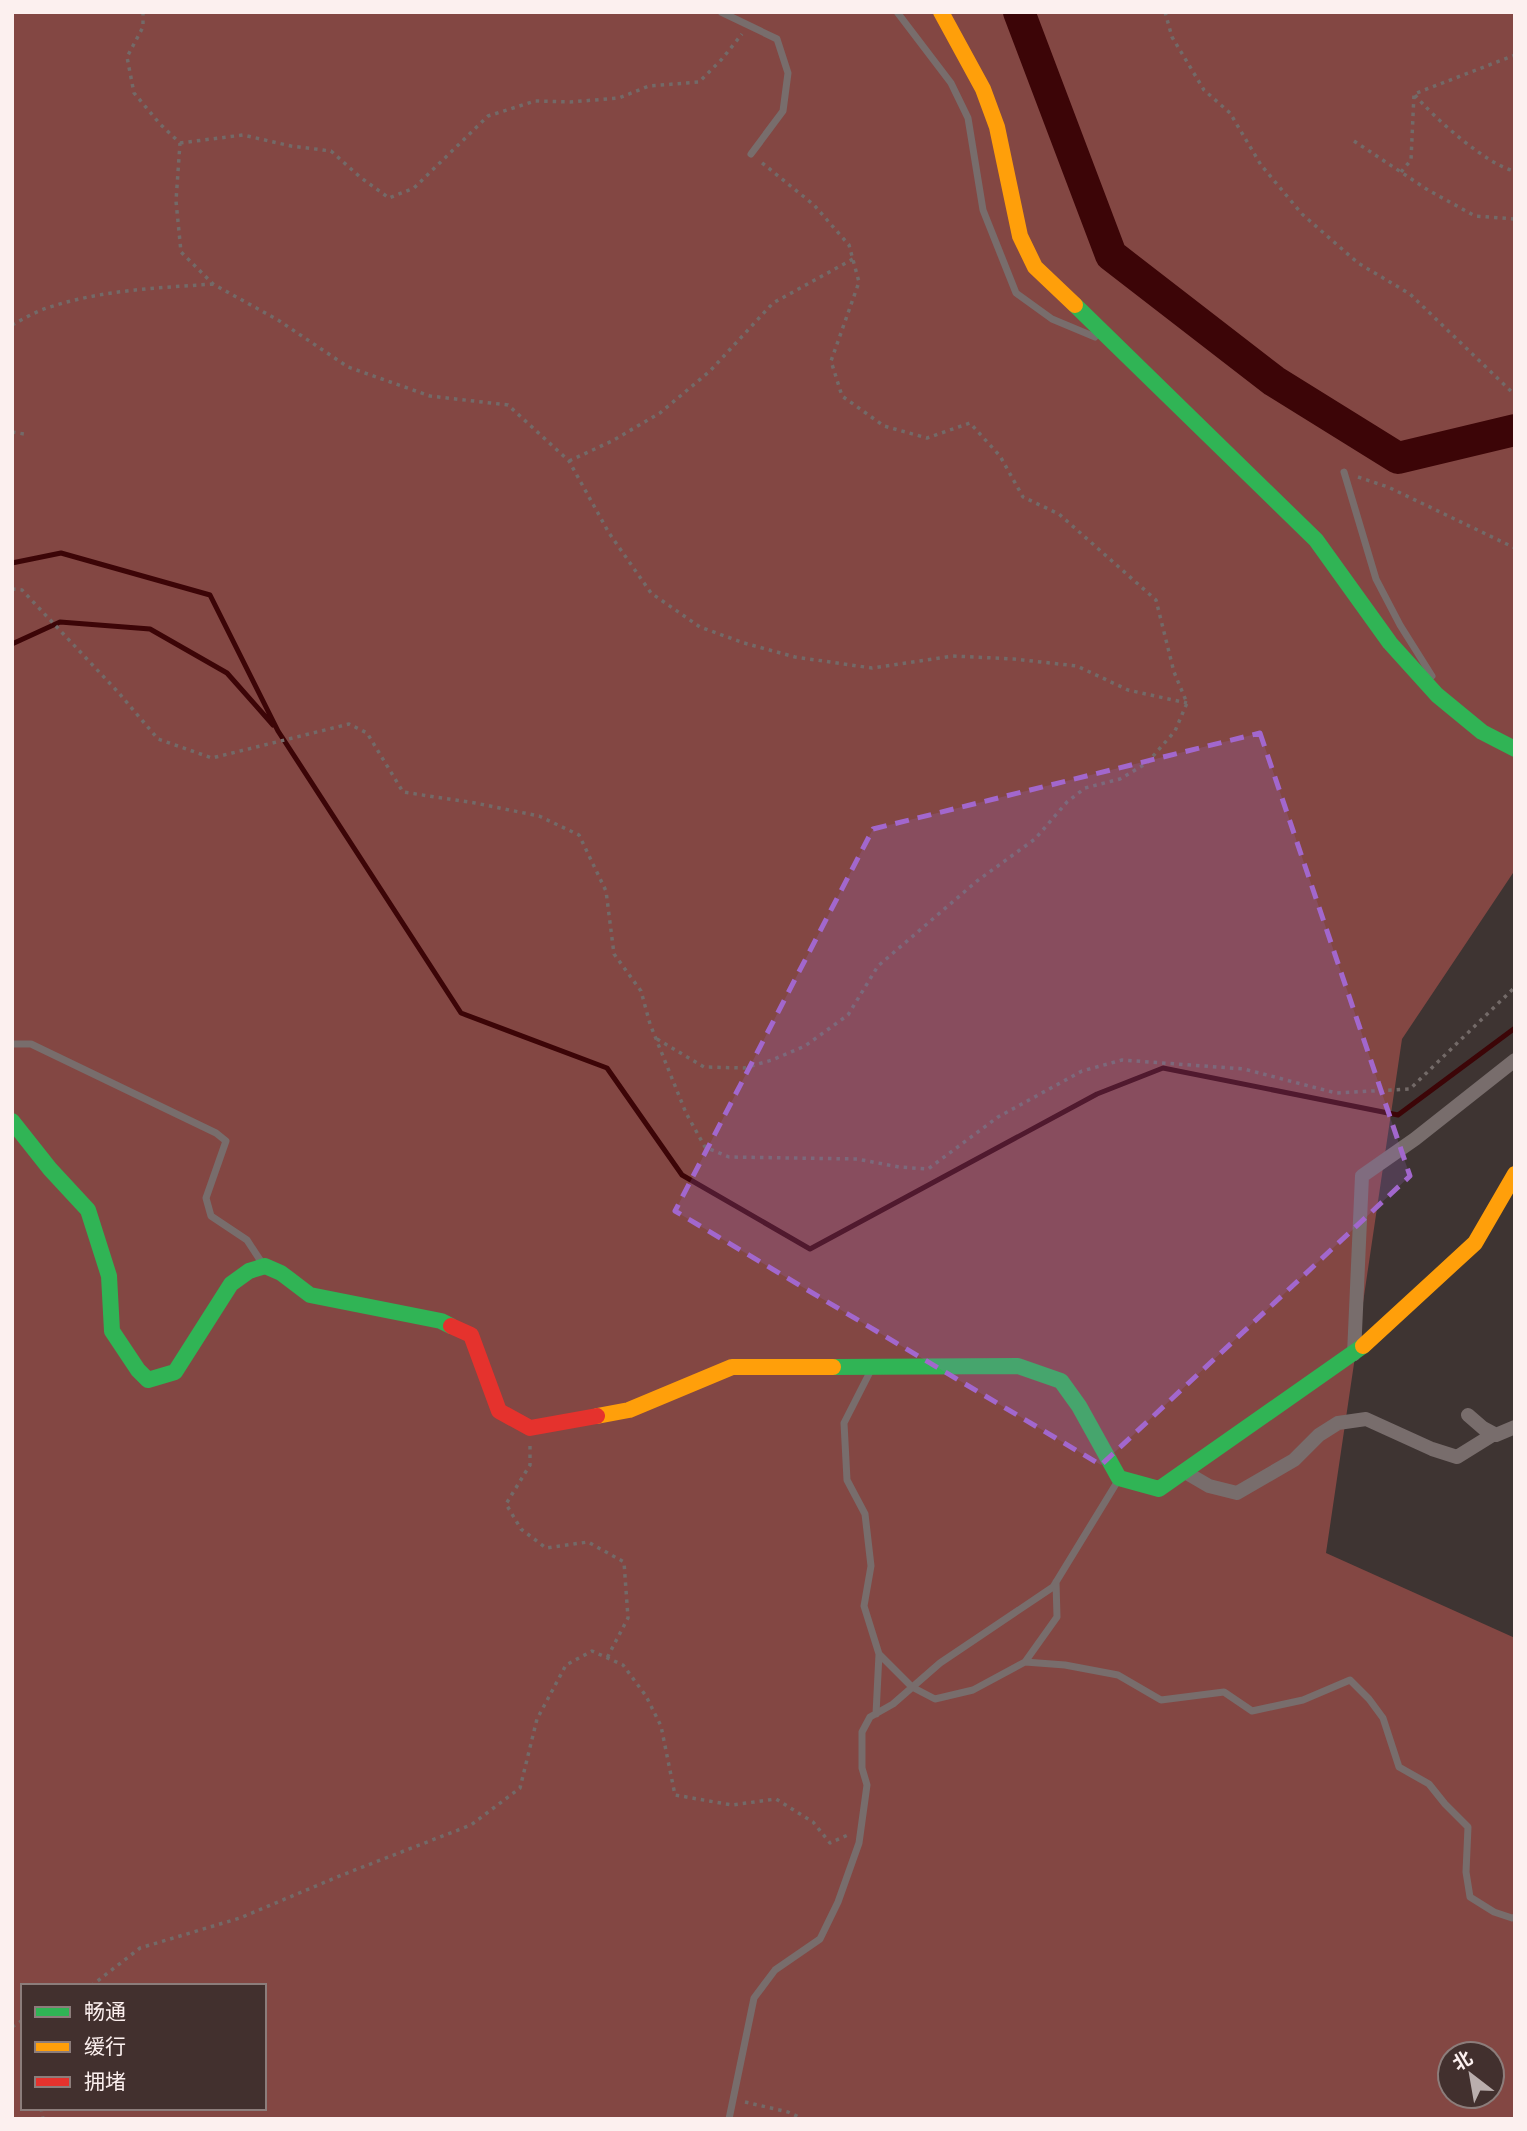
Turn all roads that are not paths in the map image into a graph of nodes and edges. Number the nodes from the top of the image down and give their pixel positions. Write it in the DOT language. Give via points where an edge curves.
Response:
graph roads {
  1 [pos="720,12"];
  2 [pos="897,12"];
  3 [pos="941,12"];
  4 [pos="751,154"];
  5 [pos="1115,345"];
  6 [pos="1344,472"];
  7 [pos="1451,706"];
  8 [pos="1515,749"];
  9 [pos="12,1044"];
  10 [pos="1515,1060"];
  11 [pos="12,1121"];
  12 [pos="1515,1174"];
  13 [pos="265,1266"];
  14 [pos="1354,1354"];
  15 [pos="873,1367"];
  16 [pos="1468,1415"];
  17 [pos="1515,1427"];
  18 [pos="1494,1434"];
  19 [pos="1185,1472"];
  20 [pos="1119,1478"];
  21 [pos="1056,1582"];
  22 [pos="879,1654"];
  23 [pos="1025,1662"];
  24 [pos="912,1687"];
  25 [pos="876,1714"];
  26 [pos="1515,1917"];
  27 [pos="729,2119"];
  1 -- 4 [label="lane" via="777,39 788,73 782,111"];
  2 -- 5 [label="lane" via="951,83 968,118 983,210 1016,293 1052,319"];
  3 -- 5 [label="street" via="983,89 997,127 1020,236 1035,267"];
  5 -- 7 [label="street" via="1317,540 1390,643"];
  6 -- 7 [label="lane" via="1376,579"];
  7 -- 8 [label="street" via="1482,732"];
  9 -- 13 [label="lane" via="32,1044 226,1141 206,1198 211,1216 247,1240"];
  10 -- 14 [label="street" via="1362,1176"];
  11 -- 13 [label="street" via="88,1210 109,1276 112,1331 148,1380 175,1372 231,1284"];
  12 -- 14 [label="street" via="1475,1243"];
  13 -- 15 [label="street" via="310,1295 441,1321 471,1335 499,1411 530,1428 629,1410 732,1367"];
  14 -- 19 [label="street"];
  15 -- 20 [label="street" via="1018,1366 1061,1381"];
  15 -- 22 [label="lane" via="844,1423 846,1479 865,1514 872,1566 864,1606"];
  16 -- 18 [label="street"];
  17 -- 18 [label="street"];
  18 -- 19 [label="street" via="1457,1457 1366,1419 1338,1423 1294,1460 1237,1493 1209,1486"];
  19 -- 20 [label="street" via="1159,1489"];
  20 -- 21 [label="lane"];
  21 -- 23 [label="lane" via="1057,1617"];
  21 -- 24 [label="lane"];
  22 -- 24 [label="lane"];
  22 -- 25 [label="lane"];
  23 -- 24 [label="lane" via="974,1690 935,1699"];
  23 -- 26 [label="lane" via="1118,1675 1161,1700 1224,1692 1252,1711 1303,1700 1350,1680 1382,1718 1399,1767 1429,1784 1468,1827 1470,1897 1494,1912"];
  24 -- 25 [label="lane"];
  25 -- 27 [label="lane" via="862,1732 867,1785 859,1843 838,1902 820,1939 775,1970 754,1998"];
}
